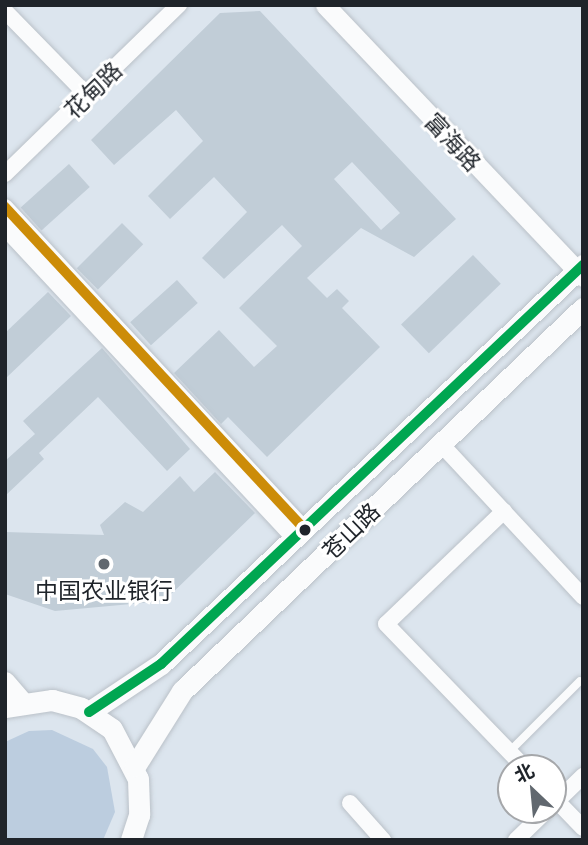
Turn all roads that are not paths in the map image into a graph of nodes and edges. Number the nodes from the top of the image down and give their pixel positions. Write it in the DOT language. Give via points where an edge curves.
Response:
graph roads {
  1 [pos="179,5"];
  2 [pos="325,5"];
  3 [pos="5,11"];
  4 [pos="87,95"];
  5 [pos="5,174"];
  6 [pos="5,207"];
  7 [pos="5,228"];
  8 [pos="581,271"];
  9 [pos="583,308"];
  10 [pos="441,443"];
  11 [pos="504,511"];
  12 [pos="300,535"];
  13 [pos="583,597"];
  14 [pos="5,681"];
  15 [pos="580,681"];
  16 [pos="14,704"];
  17 [pos="89,712"];
  18 [pos="509,752"];
  19 [pos="135,766"];
  20 [pos="583,776"];
  21 [pos="567,790"];
  22 [pos="350,803"];
  23 [pos="567,815"];
  24 [pos="532,824"];
  25 [pos="583,828"];
  26 [pos="135,838"];
  27 [pos="383,840"];
  28 [pos="516,840"];
  1 -- 4 [label="street, 花甸路"];
  2 -- 8 [label="street, 富海路"];
  3 -- 4 [label="street"];
  4 -- 5 [label="street, 花甸路"];
  6 -- 12 [label="street"];
  7 -- 12 [label="street"];
  8 -- 12 [label="main road, 苍山路"];
  9 -- 10 [label="main road, 苍山路"];
  10 -- 11 [label="street"];
  10 -- 19 [label="main road, 苍山路" via="182,691"];
  11 -- 13 [label="street"];
  11 -- 18 [label="street" via="386,624"];
  12 -- 17 [label="main road, 苍山路" via="153,671"];
  14 -- 16 [label="street"];
  15 -- 18 [label="lane"];
  16 -- 17 [label="main road" via="52,700"];
  17 -- 19 [label="main road" via="112,729"];
  19 -- 26 [label="main road" via="141,797"];
  20 -- 21 [label="street"];
  22 -- 27 [label="street"];
  23 -- 25 [label="street"];
  24 -- 28 [label="street"];
}
